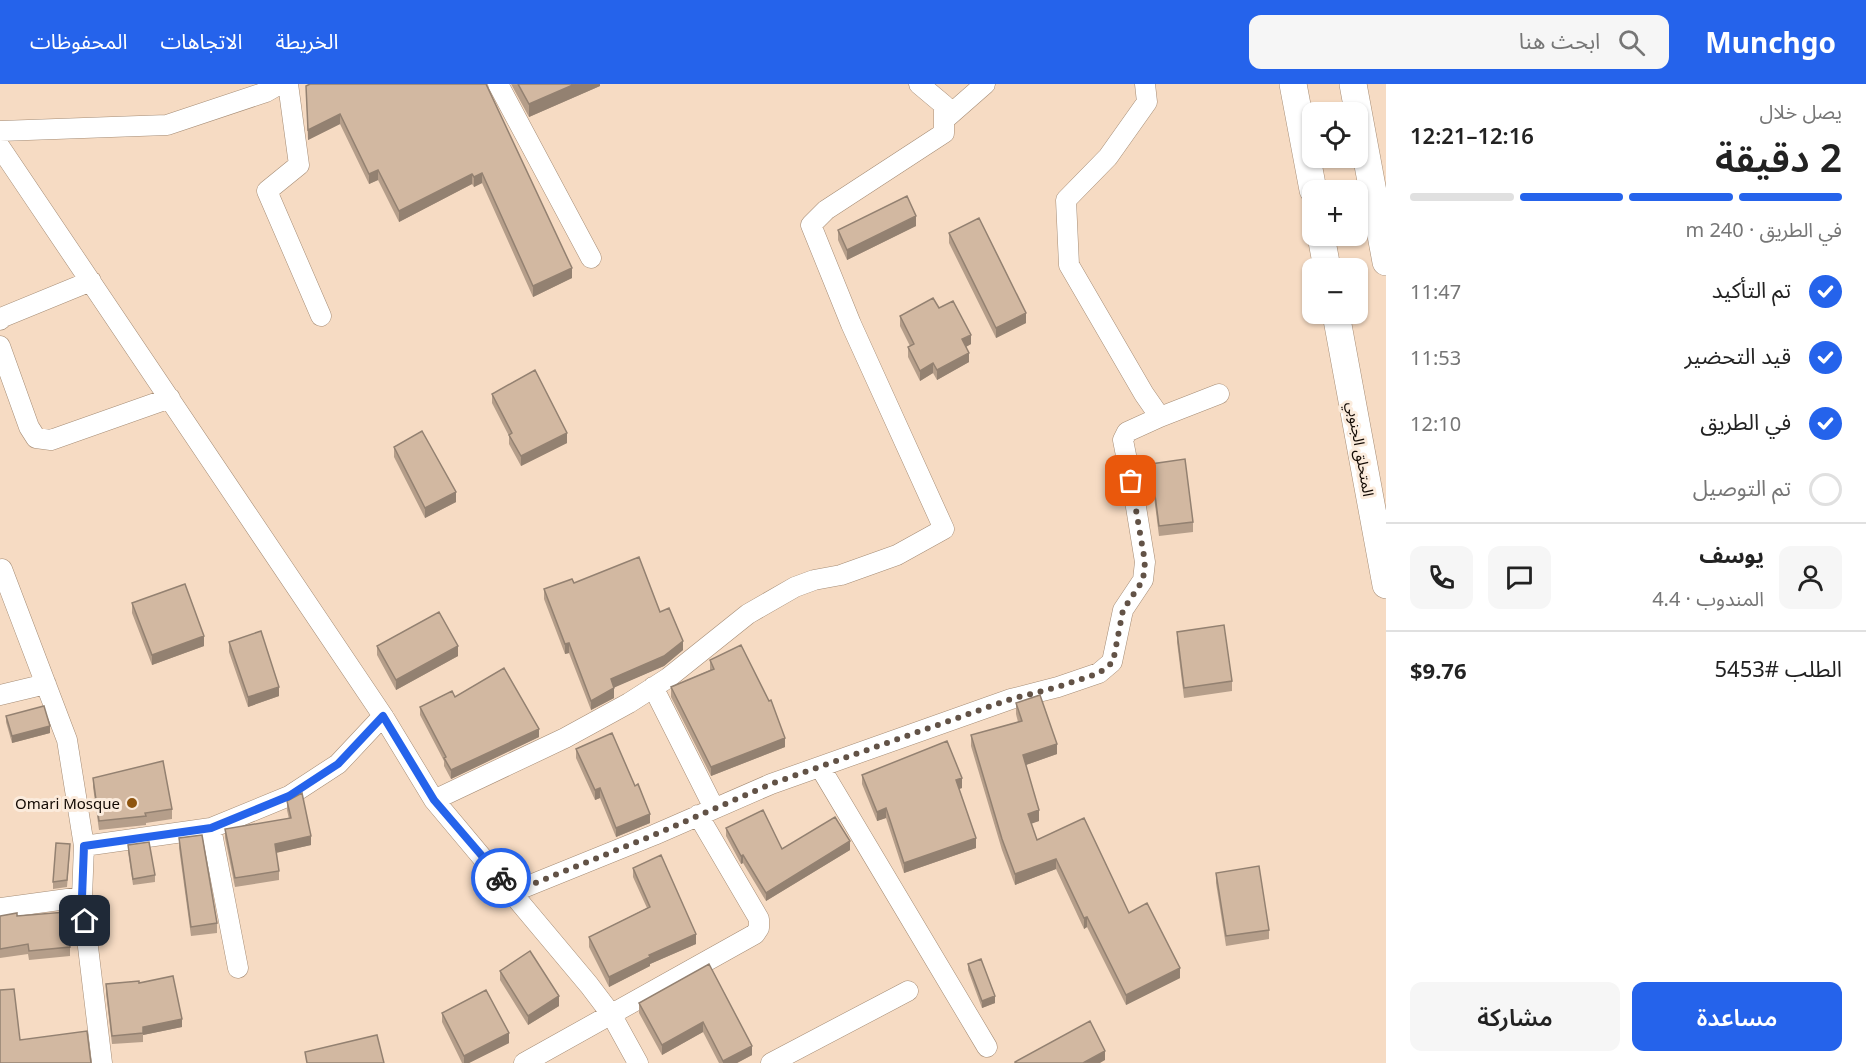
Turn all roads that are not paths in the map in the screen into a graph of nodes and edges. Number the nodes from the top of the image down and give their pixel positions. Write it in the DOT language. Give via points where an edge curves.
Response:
graph roads {
  1 [pos="280,84"];
  2 [pos="288,84"];
  3 [pos="498,84"];
  4 [pos="919,84"];
  5 [pos="985,84"];
  6 [pos="1144,84"];
  7 [pos="1293,84"];
  8 [pos="1353,84"];
  9 [pos="944,120"];
  10 [pos="0,131"];
  11 [pos="0,147"];
  12 [pos="1311,180"];
  13 [pos="591,258"];
  14 [pos="1386,262"];
  15 [pos="91,281"];
  16 [pos="321,316"];
  17 [pos="0,320"];
  18 [pos="1338,324"];
  19 [pos="0,346"];
  20 [pos="1219,394"];
  21 [pos="170,398"];
  22 [pos="1160,417"];
  23 [pos="2,569"];
  24 [pos="1386,585"];
  25 [pos="46,684"];
  26 [pos="653,687"];
  27 [pos="0,695"];
  28 [pos="383,716"];
  29 [pos="820,767"];
  30 [pos="434,800"];
  31 [pos="706,812"];
  32 [pos="211,828"];
  33 [pos="84,846"];
  34 [pos="513,892"];
  35 [pos="82,897"];
  36 [pos="0,908"];
  37 [pos="238,968"];
  38 [pos="908,991"];
  39 [pos="611,1014"];
  40 [pos="987,1047"];
  41 [pos="102,1063"];
  42 [pos="524,1063"];
  43 [pos="638,1063"];
  44 [pos="771,1063"];
  1 -- 10 [label="street" via="167,125"];
  2 -- 16 [label="street" via="298,165 267,191"];
  3 -- 13 [label="street"];
  4 -- 9 [label="street" via="944,105"];
  5 -- 9 [label="street"];
  6 -- 22 [label="street" via="1147,102 1108,157 1066,200 1069,265"];
  7 -- 12 [label="highway"];
  8 -- 14 [label="highway"];
  9 -- 26 [label="street" via="944,133 826,210 812,225 850,324 944,529 897,555 795,587 747,614"];
  11 -- 15 [label="street"];
  15 -- 17 [label="street"];
  15 -- 21 [label="street"];
  18 -- 24 [label="highway, المتحلق الجنوبي"];
  19 -- 21 [label="street" via="36,438 51,440"];
  20 -- 22 [label="street"];
  21 -- 28 [label="street"];
  22 -- 29 [label="street" via="1127,432 1123,440 1145,562 1143,580 1123,610 1113,662 1099,673 1011,699"];
  23 -- 25 [label="street"];
  25 -- 27 [label="street"];
  25 -- 33 [label="street" via="67,740"];
  26 -- 30 [label="street" via="565,738"];
  26 -- 31 [label="street"];
  28 -- 30 [label="street"];
  28 -- 32 [label="street" via="338,764 289,796"];
  29 -- 31 [label="street"];
  29 -- 40 [label="street"];
  30 -- 34 [label="street"];
  31 -- 34 [label="street"];
  31 -- 39 [label="street" via="759,919 759,928"];
  32 -- 33 [label="street"];
  32 -- 37 [label="street"];
  33 -- 35 [label="street"];
  34 -- 39 [label="street"];
  35 -- 36 [label="street"];
  35 -- 41 [label="street"];
  38 -- 44 [label="street"];
  39 -- 42 [label="street"];
  39 -- 43 [label="street"];
}
